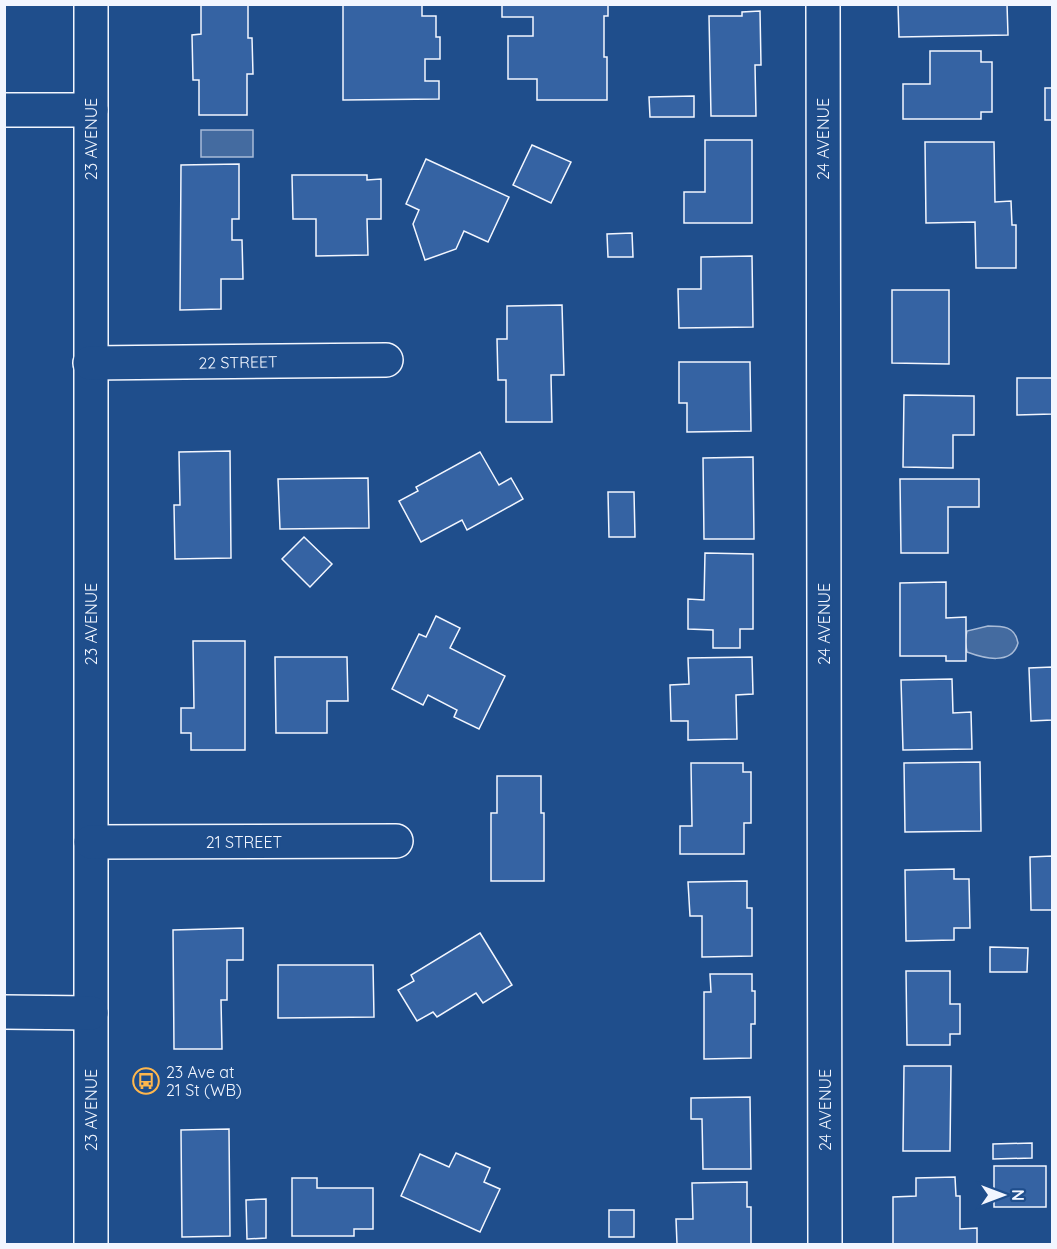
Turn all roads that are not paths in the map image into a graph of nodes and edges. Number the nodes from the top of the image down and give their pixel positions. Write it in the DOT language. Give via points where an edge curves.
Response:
graph roads {
  1 [pos="91,4"];
  2 [pos="823,4"];
  3 [pos="4,110"];
  4 [pos="91,110"];
  5 [pos="386,360"];
  6 [pos="90,363"];
  7 [pos="396,841"];
  8 [pos="91,842"];
  9 [pos="4,1012"];
  10 [pos="91,1013"];
  11 [pos="91,1245"];
  12 [pos="825,1245"];
  1 -- 4 [label="street, 23 AVENUE"];
  2 -- 12 [label="street, 24 AVENUE"];
  3 -- 4 [label="street"];
  4 -- 6 [label="street, 23 AVENUE"];
  5 -- 6 [label="street, 22 STREET"];
  6 -- 8 [label="street, 23 AVENUE"];
  7 -- 8 [label="street, 21 STREET"];
  8 -- 10 [label="street, 23 AVENUE"];
  9 -- 10 [label="street"];
  10 -- 11 [label="street, 23 AVENUE"];
}
